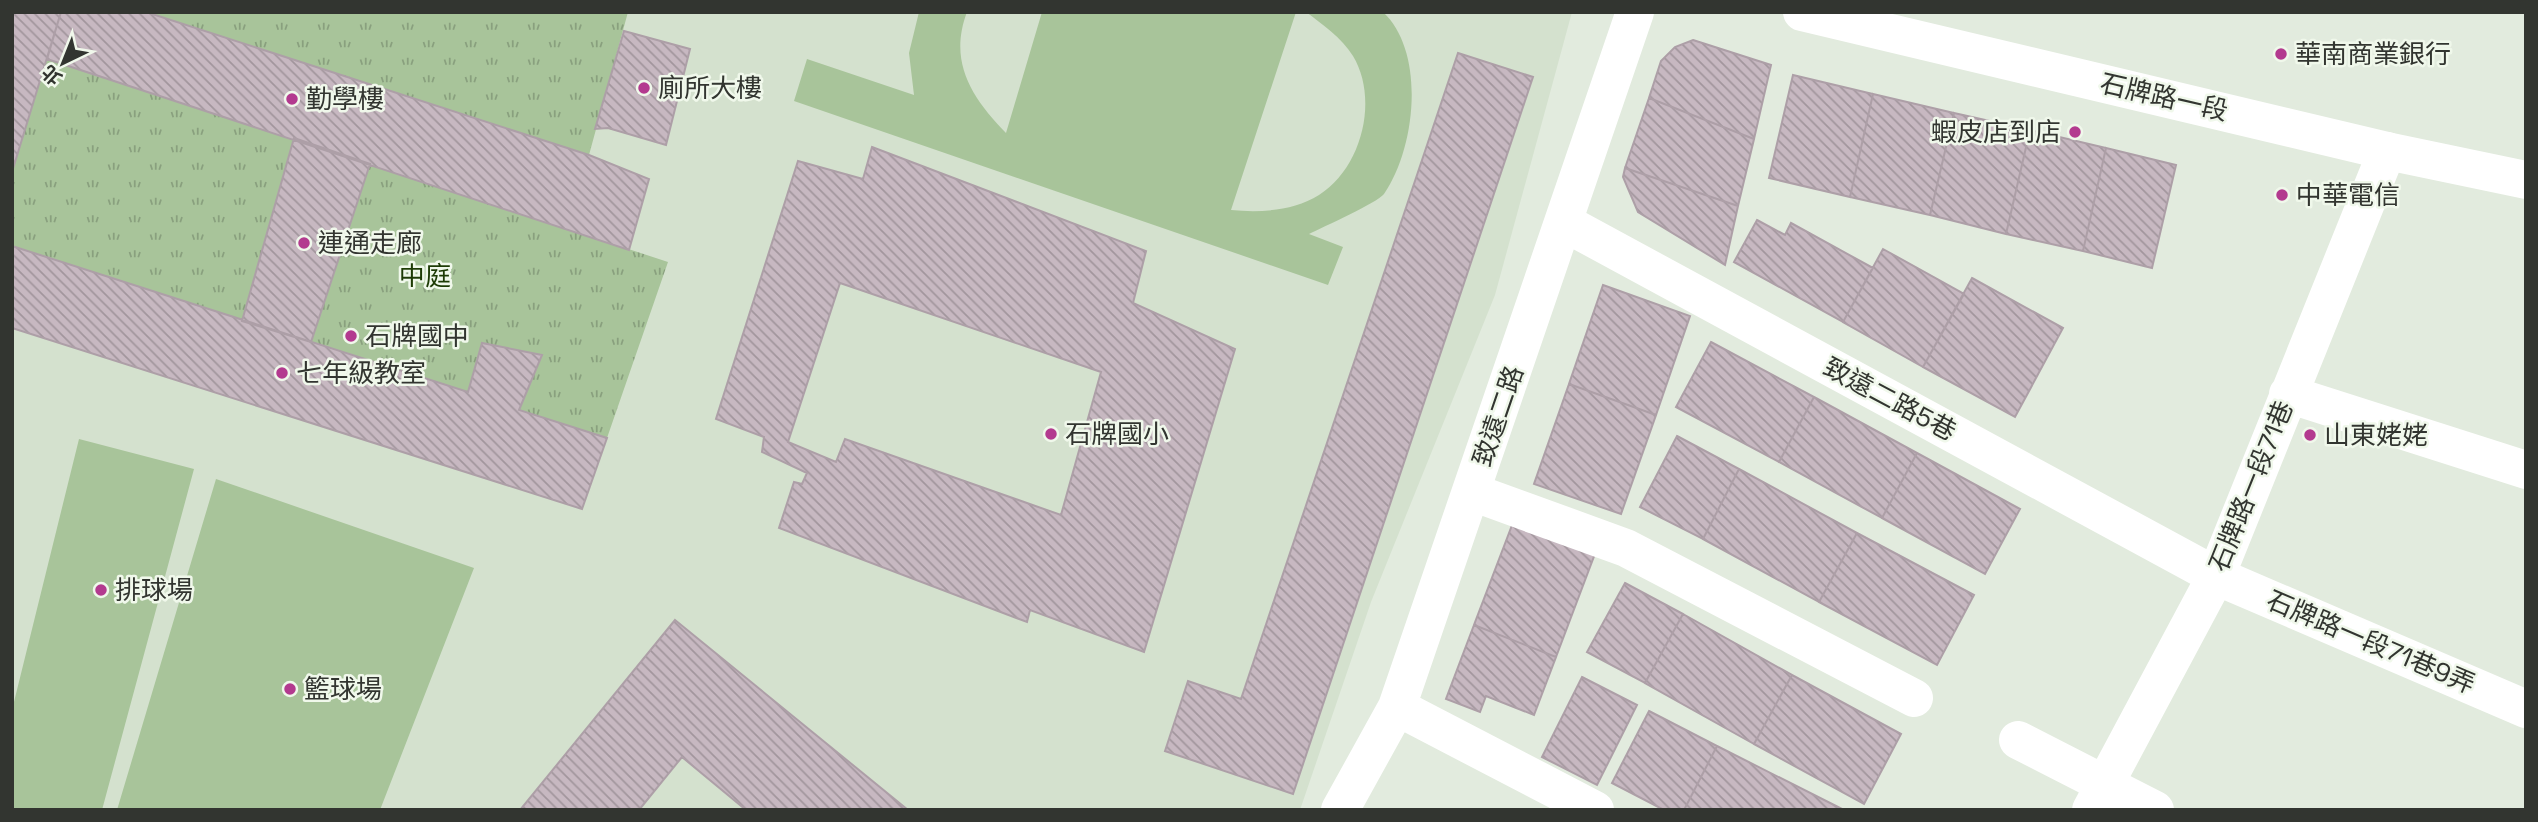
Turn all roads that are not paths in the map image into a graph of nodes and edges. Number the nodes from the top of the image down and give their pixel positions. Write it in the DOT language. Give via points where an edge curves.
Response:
graph roads {
  1 [pos="1635,12"];
  2 [pos="1802,12"];
  3 [pos="2387,151"];
  4 [pos="2526,180"];
  5 [pos="1563,222"];
  6 [pos="2288,394"];
  7 [pos="2526,470"];
  8 [pos="1472,492"];
  9 [pos="2216,576"];
  10 [pos="1914,698"];
  11 [pos="1397,707"];
  12 [pos="2526,709"];
  13 [pos="2018,740"];
  14 [pos="2098,796"];
  15 [pos="1340,810"];
  16 [pos="1595,810"];
  17 [pos="2155,810"];
  1 -- 5 [label="street, 致遠二路"];
  2 -- 3 [label="street, 石牌路一段"];
  3 -- 4 [label="street, 石牌路一段"];
  3 -- 6 [label="street, 石牌路一段71巷"];
  5 -- 8 [label="street, 致遠二路"];
  5 -- 9 [label="street, 致遠二路5巷"];
  6 -- 7 [label="street"];
  6 -- 9 [label="street, 石牌路一段71巷"];
  8 -- 10 [label="street" via="1626,548"];
  8 -- 11 [label="street, 致遠二路"];
  9 -- 12 [label="street, 石牌路一段71巷9弄"];
  9 -- 14 [label="street, 石牌路一段71巷"];
  11 -- 15 [label="street, 致遠二路"];
  11 -- 16 [label="street"];
  13 -- 14 [label="street"];
  14 -- 17 [label="street"];
}
